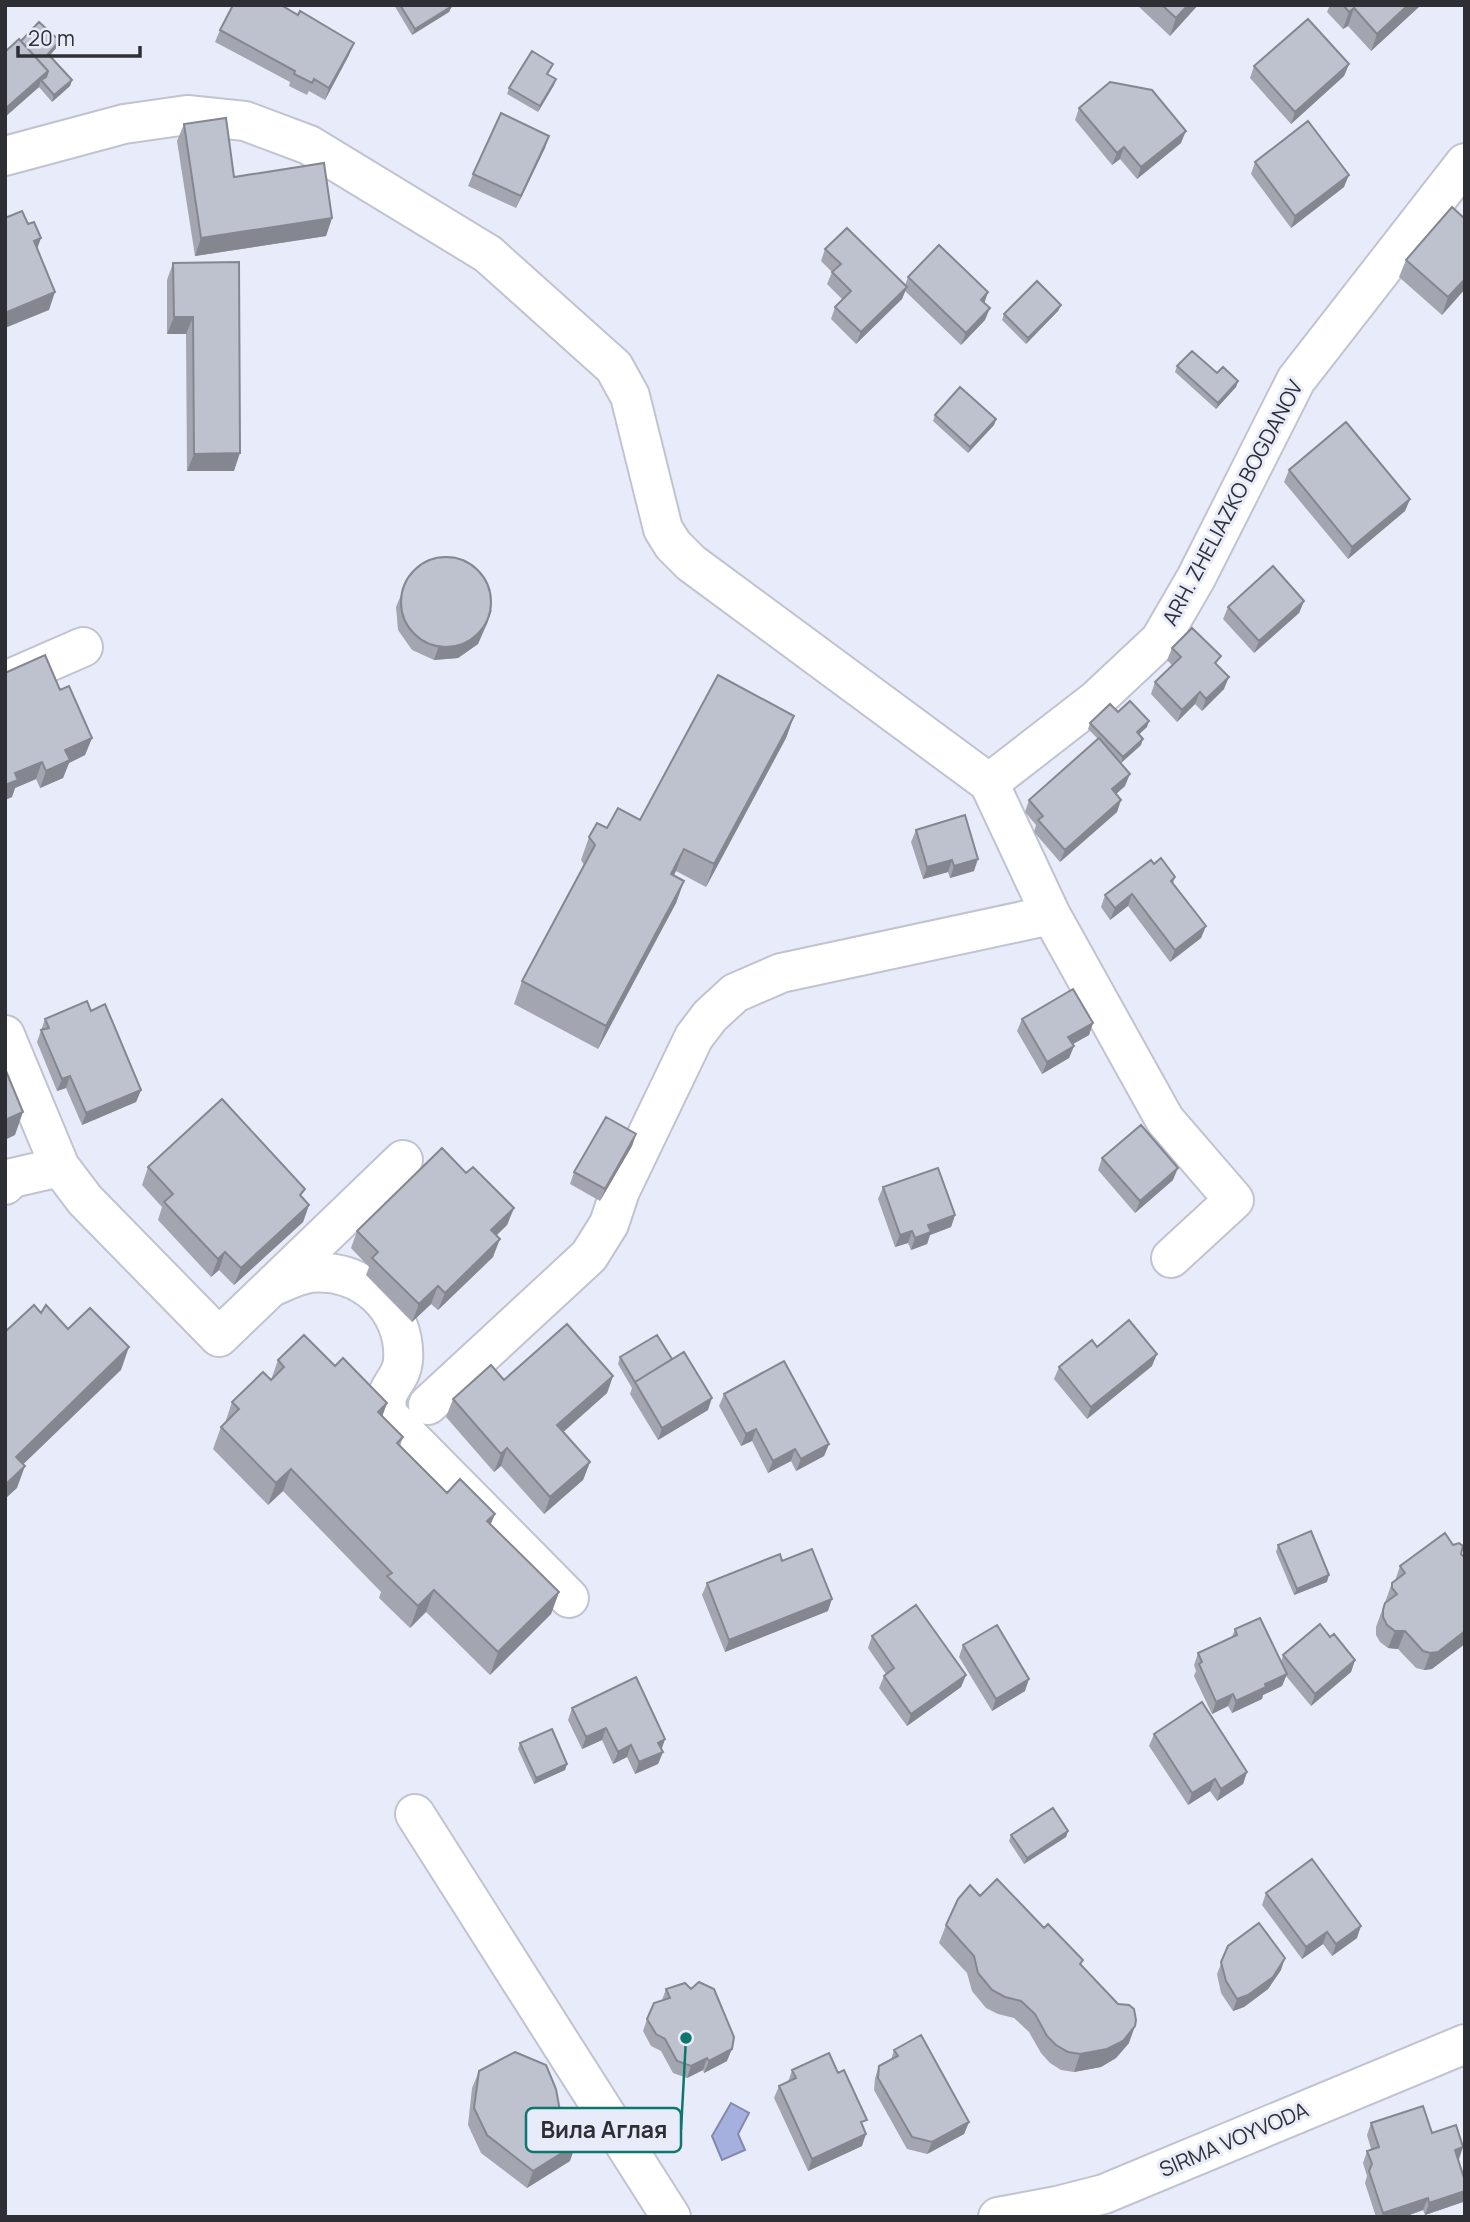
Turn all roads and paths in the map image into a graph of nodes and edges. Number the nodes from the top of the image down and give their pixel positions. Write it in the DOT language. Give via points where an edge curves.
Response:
graph roads {
  1 [pos="5,156"];
  2 [pos="1465,163"];
  3 [pos="83,647"];
  4 [pos="5,681"];
  5 [pos="989,783"];
  6 [pos="1051,915"];
  7 [pos="5,1035"];
  8 [pos="403,1160"];
  9 [pos="60,1167"];
  10 [pos="5,1185"];
  11 [pos="1171,1258"];
  12 [pos="272,1287"];
  13 [pos="428,1405"];
  14 [pos="569,1598"];
  15 [pos="415,1814"];
  16 [pos="1465,2044"];
  17 [pos="671,2217"];
  18 [pos="998,2217"];
  1 -- 5 [label="street" via="124,124 187,115 246,121 309,145 488,254 614,368 630,396 663,529 673,545 691,563"];
  2 -- 5 [label="street, ARH. ZHELIAZKO BOGDANOV" via="1296,380 1160,640 1096,701"];
  3 -- 4 [label="street"];
  5 -- 6 [label="street"];
  6 -- 11 [label="street" via="1165,1120 1234,1200"];
  6 -- 13 [label="street" via="782,973 735,993 694,1037 620,1191 609,1224 589,1256"];
  7 -- 9 [label="street"];
  8 -- 12 [label="street"];
  9 -- 10 [label="street" via="12,1178"];
  9 -- 12 [label="street" via="85,1200 219,1337"];
  12 -- 14 [label="street" via="309,1273 328,1273 350,1277 386,1304 398,1323 403,1344 402,1365 387,1392 389,1416"];
  15 -- 17 [label="street"];
  16 -- 18 [label="street, SIRMA VOYVODA" via="1104,2194"];
}
